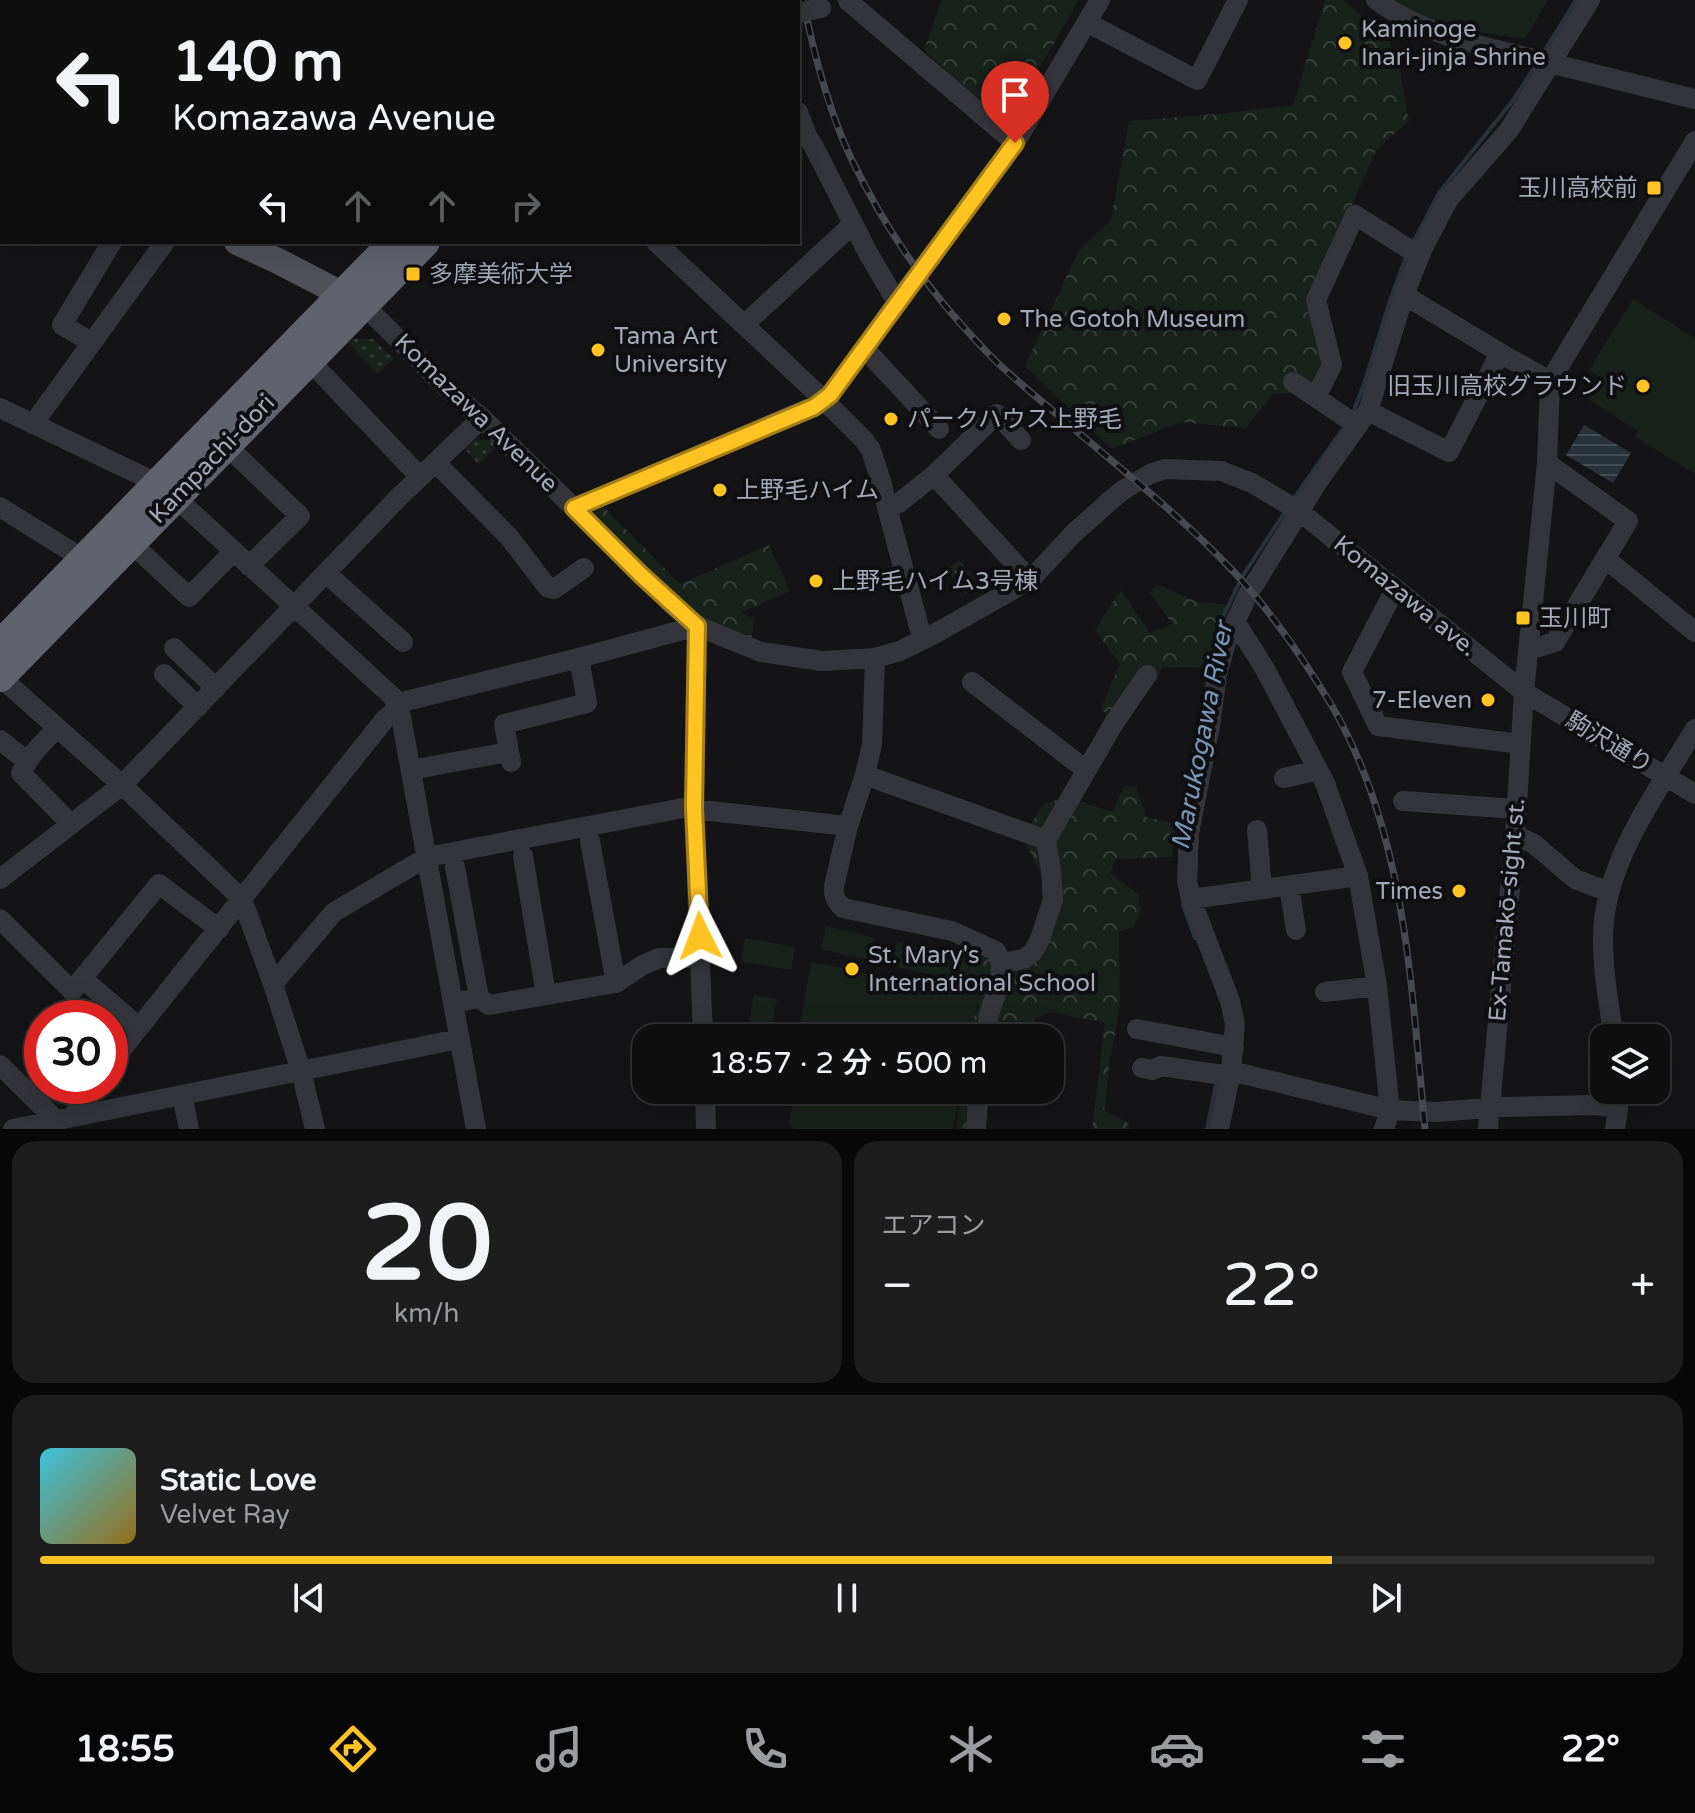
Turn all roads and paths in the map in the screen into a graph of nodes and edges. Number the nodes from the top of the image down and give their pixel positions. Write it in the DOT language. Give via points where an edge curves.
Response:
graph roads {
  1 [pos="1100,0"];
  2 [pos="1238,0"];
  3 [pos="1376,0"];
  4 [pos="1590,0"];
  5 [pos="848,1"];
  6 [pos="800,13"];
  7 [pos="1088,23"];
  8 [pos="1544,61"];
  9 [pos="1695,99"];
  10 [pos="1695,141"];
  11 [pos="803,142"];
  12 [pos="1015,143"];
  13 [pos="853,224"];
  14 [pos="111,244"];
  15 [pos="164,244"];
  16 [pos="241,244"];
  17 [pos="393,244"];
  18 [pos="423,244"];
  19 [pos="668,246"];
  20 [pos="1420,256"];
  21 [pos="1404,295"];
  22 [pos="901,298"];
  23 [pos="361,307"];
  24 [pos="744,325"];
  25 [pos="91,342"];
  26 [pos="865,349"];
  27 [pos="1500,353"];
  28 [pos="309,360"];
  29 [pos="1550,381"];
  30 [pos="1293,382"];
  31 [pos="1316,397"];
  32 [pos="824,400"];
  33 [pos="0,408"];
  34 [pos="482,418"];
  35 [pos="1363,418"];
  36 [pos="33,424"];
  37 [pos="939,429"];
  38 [pos="1021,440"];
  39 [pos="227,446"];
  40 [pos="435,462"];
  41 [pos="1547,463"];
  42 [pos="934,475"];
  43 [pos="420,477"];
  44 [pos="167,491"];
  45 [pos="1292,506"];
  46 [pos="0,507"];
  47 [pos="887,507"];
  48 [pos="574,508"];
  49 [pos="131,543"];
  50 [pos="234,551"];
  51 [pos="83,559"];
  52 [pos="1606,559"];
  53 [pos="249,566"];
  54 [pos="584,568"];
  55 [pos="327,574"];
  56 [pos="1030,580"];
  57 [pos="1395,589"];
  58 [pos="294,607"];
  59 [pos="1236,623"];
  60 [pos="697,626"];
  61 [pos="1695,632"];
  62 [pos="925,639"];
  63 [pos="403,642"];
  64 [pos="0,645"];
  65 [pos="174,648"];
  66 [pos="1529,650"];
  67 [pos="579,658"];
  68 [pos="875,658"];
  69 [pos="164,674"];
  70 [pos="1147,675"];
  71 [pos="0,677"];
  72 [pos="972,682"];
  73 [pos="216,688"];
  74 [pos="1524,692"];
  75 [pos="198,707"];
  76 [pos="397,707"];
  77 [pos="58,728"];
  78 [pos="1695,729"];
  79 [pos="0,740"];
  80 [pos="1521,744"];
  81 [pos="27,761"];
  82 [pos="411,770"];
  83 [pos="1086,770"];
  84 [pos="1318,770"];
  85 [pos="865,775"];
  86 [pos="1666,777"];
  87 [pos="1284,778"];
  88 [pos="122,785"];
  89 [pos="1695,794"];
  90 [pos="1403,801"];
  91 [pos="694,808"];
  92 [pos="1516,809"];
  93 [pos="71,824"];
  94 [pos="848,826"];
  95 [pos="1257,830"];
  96 [pos="1515,835"];
  97 [pos="1046,840"];
  98 [pos="590,841"];
  99 [pos="523,856"];
  100 [pos="427,857"];
  101 [pos="455,867"];
  102 [pos="1358,876"];
  103 [pos="0,879"];
  104 [pos="1289,886"];
  105 [pos="1262,889"];
  106 [pos="1609,892"];
  107 [pos="242,899"];
  108 [pos="1191,899"];
  109 [pos="0,919"];
  110 [pos="219,929"];
  111 [pos="1296,930"];
  112 [pos="701,958"];
  113 [pos="1001,963"];
  114 [pos="83,979"];
  115 [pos="616,983"];
  116 [pos="273,984"];
  117 [pos="1377,986"];
  118 [pos="1325,992"];
  119 [pos="546,995"];
  120 [pos="479,998"];
  121 [pos="453,1003"];
  122 [pos="703,1024"];
  123 [pos="987,1024"];
  124 [pos="1612,1024"];
  125 [pos="139,1027"];
  126 [pos="1137,1029"];
  127 [pos="459,1039"];
  128 [pos="128,1041"];
  129 [pos="1227,1046"];
  130 [pos="0,1065"];
  131 [pos="1142,1068"];
  132 [pos="301,1071"];
  133 [pos="1178,1076"];
  134 [pos="1222,1079"];
  135 [pos="182,1095"];
  136 [pos="80,1104"];
  137 [pos="705,1104"];
  138 [pos="978,1104"];
  139 [pos="1600,1104"];
  140 [pos="1618,1104"];
  141 [pos="1489,1119"];
  142 [pos="1387,1120"];
  143 [pos="67,1121"];
  144 [pos="13,1129"];
  145 [pos="189,1129"];
  146 [pos="315,1129"];
  147 [pos="476,1129"];
  148 [pos="706,1129"];
  149 [pos="976,1129"];
  150 [pos="1219,1129"];
  151 [pos="1615,1129"];
  1 -- 7 [label="street"];
  2 -- 7 [label="street" via="1197,80"];
  3 -- 8 [label="street" via="1437,32"];
  4 -- 8 [label="street"];
  5 -- 6 [label="street, bridge"];
  5 -- 12 [label="street"];
  7 -- 12 [label="street"];
  8 -- 9 [label="street"];
  8 -- 20 [label="street" via="1509,130 1448,200"];
  10 -- 29 [label="street"];
  11 -- 13 [label="street" via="813,145"];
  12 -- 22 [label="street, bridge"];
  13 -- 22 [label="street" via="892,294"];
  13 -- 24 [label="street"];
  14 -- 25 [label="street" via="62,325"];
  15 -- 25 [label="street"];
  16 -- 23 [label="main road, Komazawa Avenue"];
  17 -- 23 [label="highway, Kampachi-dori"];
  18 -- 23 [label="highway, Kampachi-dori"];
  19 -- 24 [label="street"];
  20 -- 21 [label="street"];
  20 -- 31 [label="street" via="1355,215 1316,300 1332,365"];
  21 -- 27 [label="street"];
  21 -- 35 [label="street"];
  22 -- 26 [label="street"];
  23 -- 28 [label="highway, Kampachi-dori"];
  23 -- 34 [label="street, Komazawa Avenue"];
  23 -- 44 [label="highway, Kampachi-dori"];
  24 -- 32 [label="street"];
  25 -- 36 [label="street"];
  26 -- 32 [label="street"];
  26 -- 37 [label="street"];
  27 -- 29 [label="street"];
  27 -- 35 [label="street" via="1449,452"];
  28 -- 39 [label="highway, Kampachi-dori"];
  28 -- 43 [label="street"];
  29 -- 41 [label="street, Ex-Tamakō-sight st."];
  30 -- 31 [label="street"];
  31 -- 35 [label="street"];
  32 -- 47 [label="street" via="871,450"];
  32 -- 48 [label="street"];
  33 -- 36 [label="street"];
  34 -- 40 [label="street"];
  34 -- 48 [label="street, Komazawa Avenue"];
  35 -- 45 [label="street"];
  36 -- 44 [label="street"];
  38 -- 42 [label="street" via="997,414"];
  39 -- 44 [label="highway, Kampachi-dori"];
  39 -- 53 [label="street" via="300,516"];
  40 -- 43 [label="street"];
  40 -- 54 [label="street" via="510,538 548,588"];
  41 -- 52 [label="street" via="1628,521"];
  41 -- 66 [label="street, Ex-Tamakō-sight st."];
  42 -- 47 [label="street"];
  42 -- 56 [label="street"];
  43 -- 55 [label="street"];
  44 -- 49 [label="highway, Kampachi-dori"];
  44 -- 50 [label="street"];
  44 -- 51 [label="highway, Kampachi-dori"];
  45 -- 56 [label="street, Komazawa Avenue" via="1221,471 1165,469 1123,490"];
  45 -- 57 [label="street, Komazawa ave."];
  45 -- 59 [label="street"];
  46 -- 51 [label="street"];
  47 -- 62 [label="street"];
  48 -- 60 [label="street, Komazawa Avenue"];
  49 -- 50 [label="street" via="189,597"];
  49 -- 71 [label="highway, Kampachi-dori"];
  50 -- 53 [label="street"];
  51 -- 64 [label="highway, Kampachi-dori"];
  52 -- 61 [label="street"];
  52 -- 66 [label="street" via="1555,642"];
  53 -- 58 [label="street"];
  55 -- 58 [label="street"];
  55 -- 63 [label="street"];
  56 -- 62 [label="street, Komazawa Avenue"];
  57 -- 74 [label="street, Komazawa ave."];
  57 -- 80 [label="street" via="1352,672 1378,726"];
  58 -- 73 [label="street"];
  58 -- 76 [label="street" via="393,697"];
  59 -- 84 [label="street"];
  59 -- 108 [label="street" via="1217,674 1189,833"];
  60 -- 67 [label="street"];
  60 -- 68 [label="street, Komazawa Avenue" via="772,654 822,661"];
  60 -- 91 [label="street"];
  62 -- 68 [label="street, Komazawa Avenue"];
  65 -- 73 [label="street"];
  66 -- 74 [label="street, Ex-Tamakō-sight st."];
  67 -- 76 [label="street"];
  67 -- 82 [label="street" via="587,703 504,724 504,758"];
  68 -- 85 [label="street" via="872,745"];
  69 -- 75 [label="street"];
  70 -- 83 [label="street"];
  71 -- 77 [label="street"];
  72 -- 83 [label="street"];
  73 -- 75 [label="street"];
  74 -- 80 [label="street, Ex-Tamakō-sight st."];
  74 -- 86 [label="street, 駒沢通り"];
  75 -- 88 [label="street"];
  76 -- 82 [label="street"];
  76 -- 107 [label="street"];
  77 -- 81 [label="street"];
  77 -- 88 [label="street"];
  78 -- 86 [label="street"];
  79 -- 81 [label="street"];
  80 -- 92 [label="street, Ex-Tamakō-sight st."];
  81 -- 93 [label="street" via="21,773"];
  82 -- 100 [label="street"];
  83 -- 97 [label="street"];
  84 -- 87 [label="street"];
  84 -- 102 [label="street"];
  85 -- 94 [label="street"];
  85 -- 97 [label="street"];
  86 -- 89 [label="street, 駒沢通り"];
  86 -- 106 [label="street" via="1621,855"];
  88 -- 93 [label="street"];
  88 -- 107 [label="street"];
  90 -- 92 [label="street"];
  91 -- 94 [label="street"];
  91 -- 100 [label="street"];
  91 -- 112 [label="street"];
  92 -- 96 [label="street, Ex-Tamakō-sight st."];
  93 -- 103 [label="street"];
  94 -- 113 [label="street" via="833,894 843,908 952,931 996,951"];
  95 -- 105 [label="street"];
  96 -- 106 [label="street" via="1575,879"];
  96 -- 141 [label="street, Ex-Tamakō-sight st."];
  97 -- 113 [label="street" via="1053,900 1047,922 1033,952"];
  98 -- 115 [label="street"];
  99 -- 119 [label="street"];
  100 -- 116 [label="street" via="334,912"];
  100 -- 121 [label="street"];
  101 -- 120 [label="street"];
  102 -- 104 [label="street"];
  102 -- 117 [label="street"];
  104 -- 105 [label="street"];
  104 -- 111 [label="street"];
  105 -- 108 [label="street"];
  106 -- 124 [label="street" via="1603,939"];
  107 -- 110 [label="street"];
  107 -- 116 [label="street"];
  108 -- 129 [label="street" via="1230,1001 1235,1024"];
  109 -- 114 [label="street" via="72,991"];
  110 -- 114 [label="street" via="159,884"];
  110 -- 125 [label="street"];
  112 -- 115 [label="street" via="659,958"];
  112 -- 122 [label="street"];
  113 -- 123 [label="street"];
  114 -- 125 [label="street"];
  115 -- 119 [label="street"];
  116 -- 132 [label="street"];
  117 -- 118 [label="street"];
  117 -- 142 [label="street"];
  119 -- 120 [label="street" via="489,1005"];
  120 -- 121 [label="street"];
  121 -- 127 [label="street"];
  125 -- 128 [label="street"];
  126 -- 129 [label="street"];
  127 -- 132 [label="street"];
  127 -- 147 [label="street"];
  129 -- 134 [label="street"];
  130 -- 143 [label="street"];
  131 -- 134 [label="street" via="1161,1066"];
  132 -- 135 [label="street"];
  132 -- 146 [label="street"];
  133 -- 134 [label="street"];
  134 -- 142 [label="street"];
  134 -- 150 [label="street"];
  135 -- 143 [label="street"];
  135 -- 145 [label="street"];
  136 -- 143 [label="street"];
  137 -- 148 [label="street"];
  138 -- 149 [label="street"];
  139 -- 141 [label="street"];
  140 -- 151 [label="street"];
  141 -- 142 [label="street" via="1437,1112"];
  143 -- 144 [label="street"];
}
